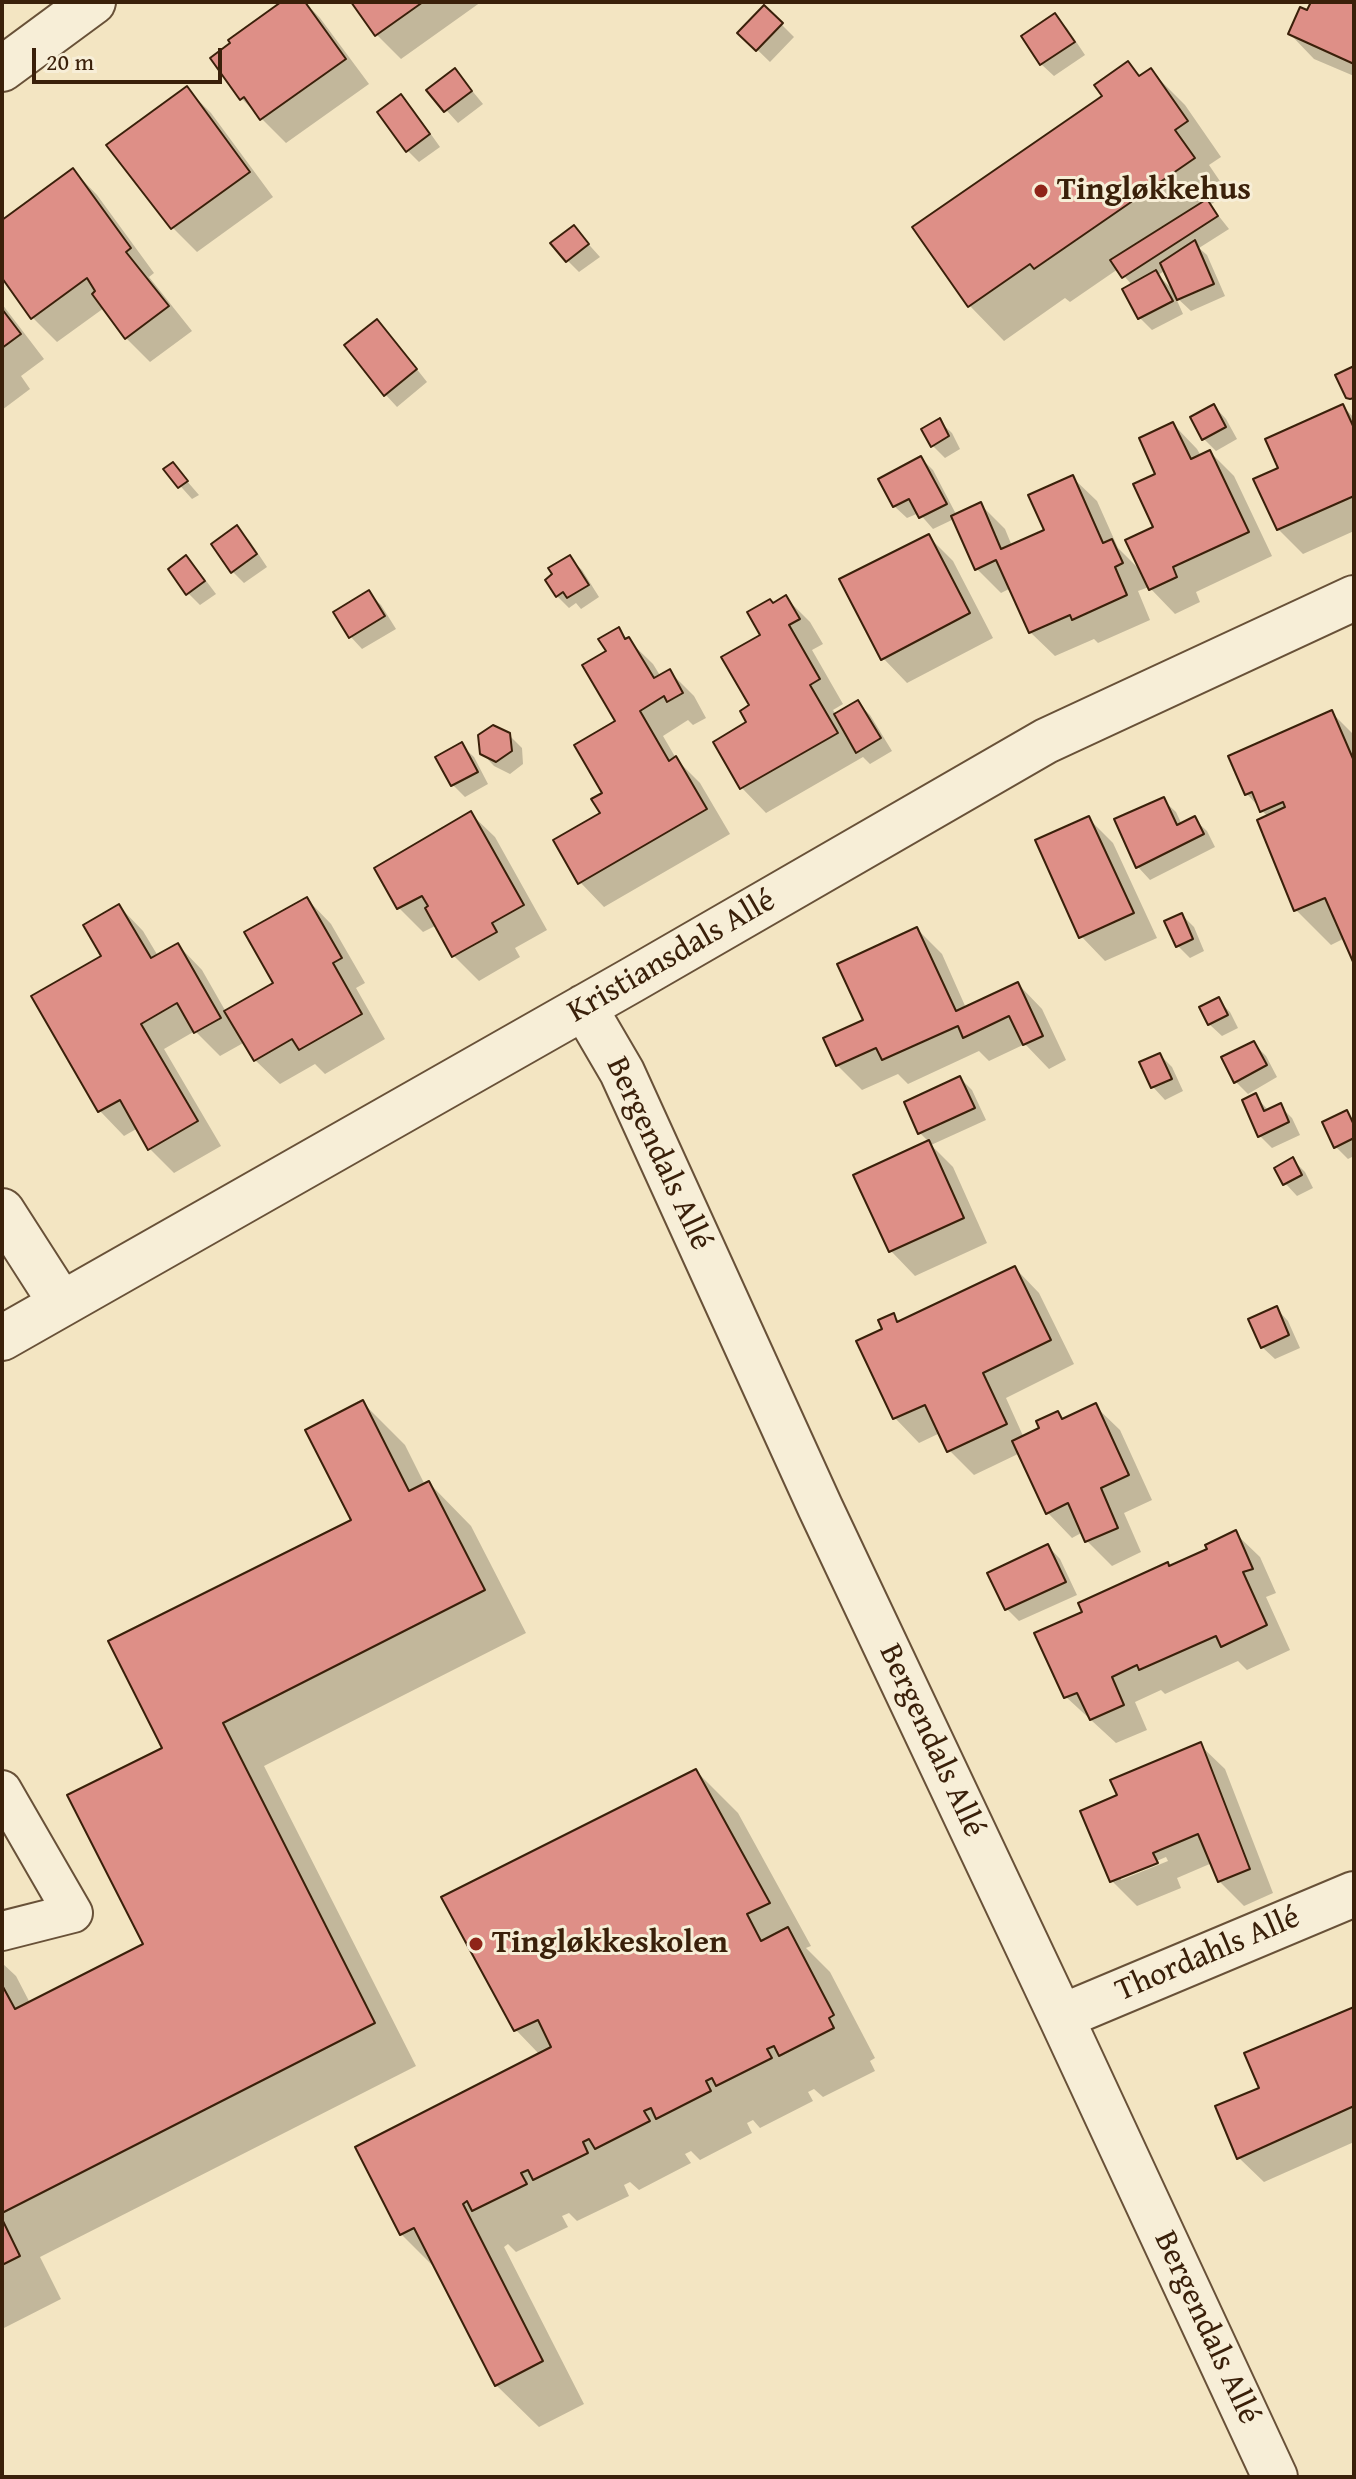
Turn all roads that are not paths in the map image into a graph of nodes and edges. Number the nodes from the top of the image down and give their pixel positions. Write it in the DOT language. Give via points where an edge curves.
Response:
graph roads {
  1 [pos="93,2"];
  2 [pos="2,69"];
  3 [pos="1354,598"];
  4 [pos="584,1007"];
  5 [pos="2,1211"];
  6 [pos="61,1303"];
  7 [pos="2,1338"];
  8 [pos="2,1790"];
  9 [pos="1354,1894"];
  10 [pos="2,1931"];
  11 [pos="1061,2017"];
  12 [pos="1275,2477"];
  1 -- 2 [label="street"];
  3 -- 4 [label="street, Kristiansdals Allé" via="1046,741"];
  4 -- 6 [label="street, Kristiansdals Allé"];
  4 -- 11 [label="street, Bergendals Allé" via="622,1072"];
  5 -- 6 [label="street"];
  6 -- 7 [label="street, Kristiansdals Allé"];
  8 -- 10 [label="lane" via="73,1913"];
  9 -- 11 [label="street, Thordahls Allé"];
  11 -- 12 [label="street, Bergendals Allé"];
}
